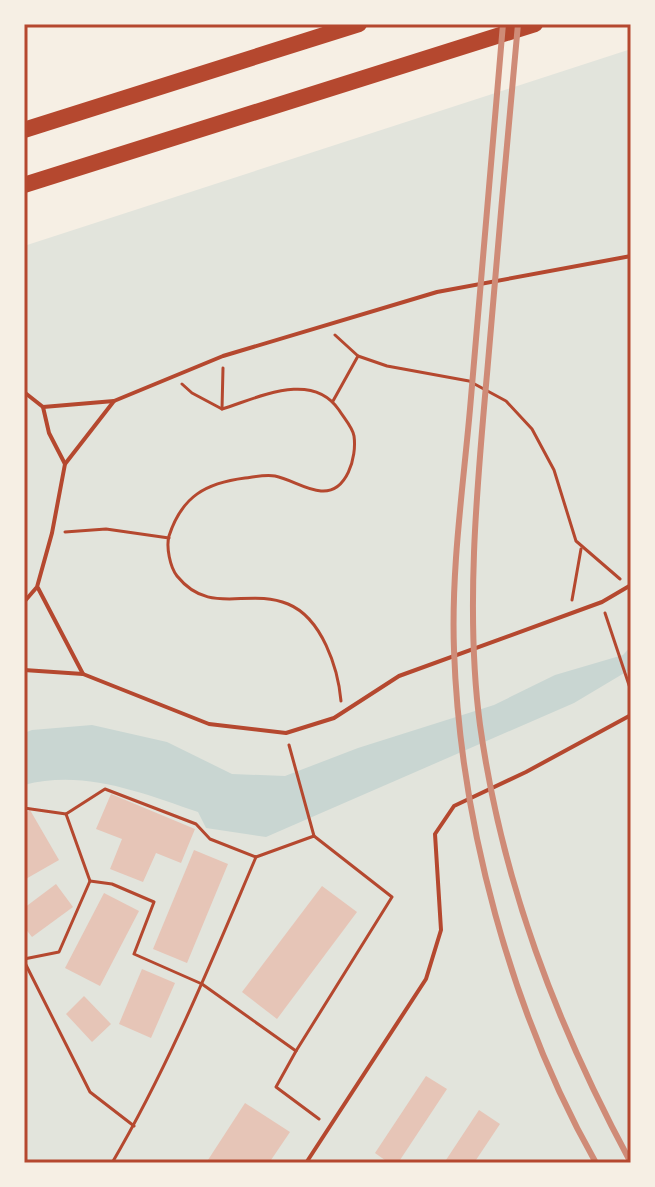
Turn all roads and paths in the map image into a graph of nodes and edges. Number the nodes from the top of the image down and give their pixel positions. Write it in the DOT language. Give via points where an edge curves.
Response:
graph roads {
  1 [pos="359,24"];
  2 [pos="535,24"];
  3 [pos="24,130"];
  4 [pos="24,185"];
  5 [pos="631,256"];
  6 [pos="324,325"];
  7 [pos="223,356"];
  8 [pos="358,356"];
  9 [pos="175,374"];
  10 [pos="24,392"];
  11 [pos="114,401"];
  12 [pos="333,401"];
  13 [pos="43,407"];
  14 [pos="222,409"];
  15 [pos="65,464"];
  16 [pos="52,533"];
  17 [pos="169,538"];
  18 [pos="581,549"];
  19 [pos="630,586"];
  20 [pos="37,587"];
  21 [pos="24,602"];
  22 [pos="569,612"];
  23 [pos="608,621"];
  24 [pos="24,670"];
  25 [pos="83,674"];
  26 [pos="630,688"];
  27 [pos="342,714"];
  28 [pos="631,715"];
  29 [pos="286,733"];
  30 [pos="24,808"];
  31 [pos="66,814"];
  32 [pos="314,836"];
  33 [pos="256,857"];
  34 [pos="90,881"];
  35 [pos="24,960"];
  36 [pos="202,984"];
  37 [pos="296,1051"];
  38 [pos="134,1126"];
  39 [pos="329,1126"];
  40 [pos="112,1163"];
  41 [pos="306,1163"];
  1 -- 3 [label="highway"];
  2 -- 4 [label="highway"];
  5 -- 6 [label="lane" via="437,292"];
  6 -- 7 [label="lane"];
  6 -- 8 [label="path"];
  7 -- 9 [label="lane"];
  7 -- 14 [label="path"];
  8 -- 12 [label="path"];
  8 -- 18 [label="path" via="469,381 506,401 532,429 554,470"];
  9 -- 11 [label="lane"];
  9 -- 14 [label="path" via="192,393"];
  10 -- 13 [label="lane"];
  11 -- 13 [label="lane"];
  11 -- 15 [label="lane"];
  12 -- 14 [label="path" via="313,390 294,388"];
  12 -- 17 [label="path" via="354,434 353,465 339,486 322,492 272,475 216,482 190,497"];
  13 -- 15 [label="lane"];
  15 -- 16 [label="lane"];
  16 -- 17 [label="path" via="106,529"];
  16 -- 20 [label="lane"];
  17 -- 27 [label="path" via="171,569 189,592 218,600 263,597 292,605 321,634 338,672"];
  18 -- 19 [label="path"];
  18 -- 22 [label="path"];
  19 -- 22 [label="lane"];
  20 -- 21 [label="lane"];
  20 -- 25 [label="lane"];
  22 -- 27 [label="lane" via="399,676"];
  23 -- 26 [label="path"];
  24 -- 25 [label="lane"];
  25 -- 29 [label="lane" via="209,724"];
  27 -- 29 [label="lane"];
  28 -- 39 [label="lane" via="454,806 435,834 441,930 426,979"];
  29 -- 32 [label="path"];
  30 -- 31 [label="path"];
  31 -- 33 [label="path" via="105,789 196,824 210,839"];
  31 -- 34 [label="path"];
  32 -- 33 [label="path"];
  32 -- 37 [label="path" via="392,897"];
  33 -- 36 [label="path"];
  34 -- 35 [label="path" via="59,952"];
  34 -- 36 [label="path" via="112,884 154,902 134,954"];
  35 -- 38 [label="path" via="90,1092"];
  36 -- 37 [label="path"];
  36 -- 38 [label="path"];
  37 -- 39 [label="path" via="276,1087"];
  38 -- 40 [label="path"];
  39 -- 41 [label="lane"];
}
